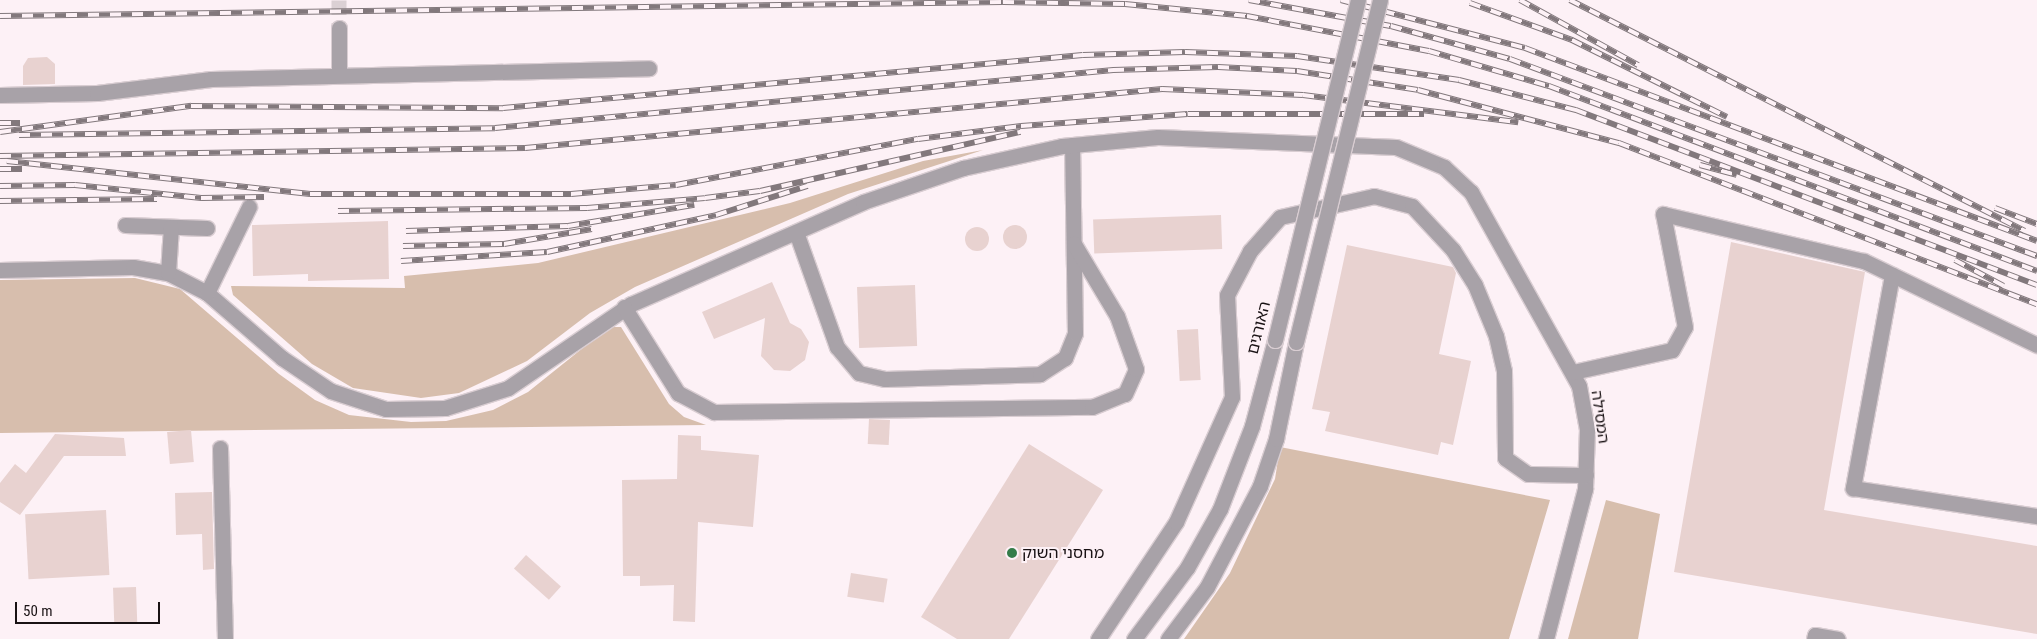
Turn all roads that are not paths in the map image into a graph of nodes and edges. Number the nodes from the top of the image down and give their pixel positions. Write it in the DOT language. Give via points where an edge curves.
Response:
graph roads {
  1 [pos="1358,0"];
  2 [pos="1380,0"];
  3 [pos="339,28"];
  4 [pos="649,68"];
  5 [pos="339,76"];
  6 [pos="0,95"];
  7 [pos="1072,145"];
  8 [pos="249,207"];
  9 [pos="125,225"];
  10 [pos="171,227"];
  11 [pos="207,228"];
  12 [pos="796,232"];
  13 [pos="1074,244"];
  14 [pos="0,270"];
  15 [pos="168,272"];
  16 [pos="1892,275"];
  17 [pos="207,293"];
  18 [pos="624,307"];
  19 [pos="2037,345"];
  20 [pos="1573,372"];
  21 [pos="220,448"];
  22 [pos="1586,474"];
  23 [pos="2037,516"];
  24 [pos="225,639"];
  25 [pos="1098,639"];
  26 [pos="1134,639"];
  27 [pos="1168,639"];
  28 [pos="1546,639"];
  29 [pos="1814,639"];
  30 [pos="1838,639"];
  1 -- 26 [label="street, האורגים, bridge" via="1252,426 1220,509 1187,568"];
  2 -- 27 [label="street, bridge" via="1260,486 1207,587"];
  3 -- 5 [label="street"];
  4 -- 5 [label="street"];
  5 -- 6 [label="street" via="212,79 104,93"];
  7 -- 12 [label="street" via="930,178"];
  7 -- 13 [label="street"];
  7 -- 20 [label="street, המסילה" via="1158,137 1382,145 1434,161 1471,192"];
  8 -- 17 [label="street"];
  9 -- 10 [label="street"];
  10 -- 11 [label="street"];
  10 -- 15 [label="street"];
  12 -- 13 [label="street" via="840,353 859,373 885,379 1024,377 1054,367 1074,340"];
  12 -- 18 [label="street"];
  13 -- 18 [label="street" via="1117,316 1136,368 1125,394 1092,407 714,412 678,393"];
  14 -- 15 [label="street" via="133,267"];
  15 -- 17 [label="street"];
  16 -- 19 [label="street"];
  16 -- 20 [label="street" via="1864,261 1663,214 1685,327 1672,350"];
  16 -- 23 [label="street" via="1854,488"];
  17 -- 18 [label="street" via="294,367 331,391 367,404 415,411 476,401 508,388"];
  20 -- 22 [label="street, המסילה" via="1586,415"];
  21 -- 24 [label="street"];
  22 -- 25 [label="street" via="1528,474 1505,458 1504,370 1496,336 1475,285 1453,250 1412,206 1374,196 1280,217 1250,251 1227,295 1232,332 1228,406 1176,522"];
  22 -- 28 [label="street, המסילה" via="1579,518"];
  29 -- 30 [label="street" via="1815,635"];
}
